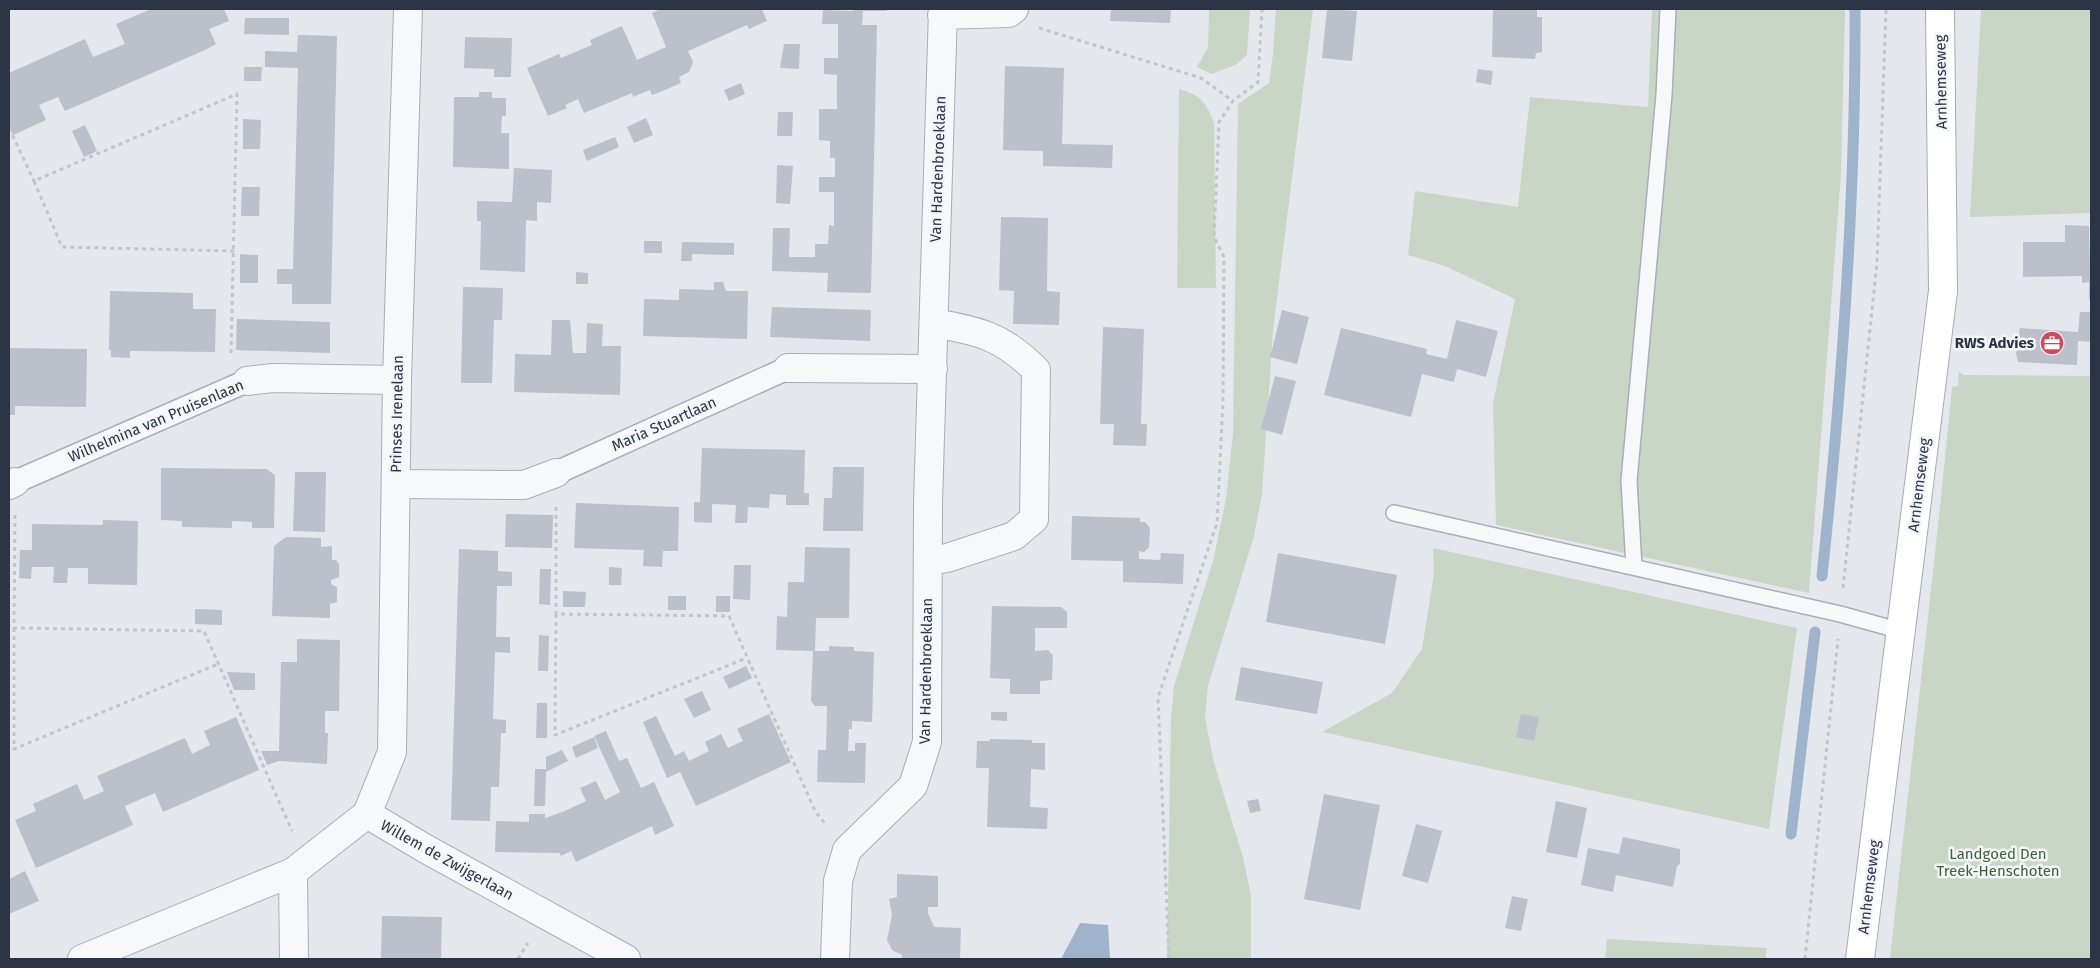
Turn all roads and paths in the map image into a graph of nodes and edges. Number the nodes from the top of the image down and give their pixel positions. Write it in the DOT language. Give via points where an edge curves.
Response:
graph roads {
  1 [pos="408,9"];
  2 [pos="1262,9"];
  3 [pos="1668,9"];
  4 [pos="1886,9"];
  5 [pos="1940,9"];
  6 [pos="1011,11"];
  7 [pos="943,12"];
  8 [pos="1233,101"];
  9 [pos="9,128"];
  10 [pos="34,182"];
  11 [pos="234,251"];
  12 [pos="934,323"];
  13 [pos="788,368"];
  14 [pos="933,369"];
  15 [pos="397,380"];
  16 [pos="238,385"];
  17 [pos="556,473"];
  18 [pos="12,483"];
  19 [pos="396,484"];
  20 [pos="1394,513"];
  21 [pos="928,561"];
  22 [pos="1634,567"];
  23 [pos="556,614"];
  24 [pos="1840,614"];
  25 [pos="14,628"];
  26 [pos="1901,630"];
  27 [pos="747,658"];
  28 [pos="218,664"];
  29 [pos="366,814"];
  30 [pos="847,850"];
  31 [pos="299,867"];
  32 [pos="82,959"];
  33 [pos="294,959"];
  34 [pos="626,959"];
  35 [pos="835,959"];
  36 [pos="1169,959"];
  37 [pos="1805,959"];
  38 [pos="1860,959"];
  1 -- 15 [label="street, Prinses Irenelaan"];
  2 -- 8 [label="path" via="1258,82"];
  3 -- 22 [label="lane" via="1664,95 1628,481"];
  4 -- 24 [label="path" via="1877,262"];
  5 -- 26 [label="main road, Arnhemseweg" via="1943,291"];
  6 -- 7 [label="street, Van Hardenbroeklaan"];
  6 -- 8 [label="path" via="1024,24 1201,78"];
  7 -- 12 [label="street, Van Hardenbroeklaan"];
  8 -- 36 [label="path" via="1219,122 1214,227 1214,237 1224,257 1223,401 1217,523 1158,697"];
  9 -- 10 [label="path"];
  10 -- 11 [label="path" via="62,248"];
  10 -- 11 [label="path" via="237,94"];
  11 -- 16 [label="path"];
  12 -- 14 [label="street, Van Hardenbroeklaan"];
  12 -- 21 [label="street" via="995,337 1036,370 1034,520 1014,536"];
  13 -- 14 [label="street, Maria Stuartlaan"];
  13 -- 17 [label="street, Maria Stuartlaan"];
  14 -- 21 [label="street, Van Hardenbroeklaan"];
  15 -- 16 [label="street, Wilhelmina van Pruisenlaan" via="272,378"];
  15 -- 19 [label="street, Prinses Irenelaan"];
  16 -- 18 [label="street, Wilhelmina van Pruisenlaan"];
  17 -- 19 [label="street, Maria Stuartlaan" via="524,485"];
  17 -- 23 [label="path"];
  18 -- 25 [label="path"];
  19 -- 29 [label="street, Prinses Irenelaan" via="392,752"];
  20 -- 22 [label="lane"];
  21 -- 30 [label="street, Van Hardenbroeklaan" via="927,742 913,786"];
  22 -- 24 [label="lane"];
  23 -- 27 [label="path" via="729,616"];
  23 -- 27 [label="path" via="555,735"];
  24 -- 26 [label="lane"];
  24 -- 37 [label="path"];
  25 -- 28 [label="path" via="204,630"];
  25 -- 28 [label="path" via="14,749"];
  26 -- 38 [label="main road, Arnhemseweg"];
  27 -- 30 [label="path" via="815,811"];
  28 -- 31 [label="path"];
  29 -- 31 [label="street, Willem de Zwijgerlaan"];
  29 -- 34 [label="street, Willem de Zwijgerlaan"];
  30 -- 35 [label="street, Van Hardenbroeklaan" via="838,881"];
  31 -- 32 [label="street, Willem de Zwijgerlaan"];
  31 -- 33 [label="street"];
}
